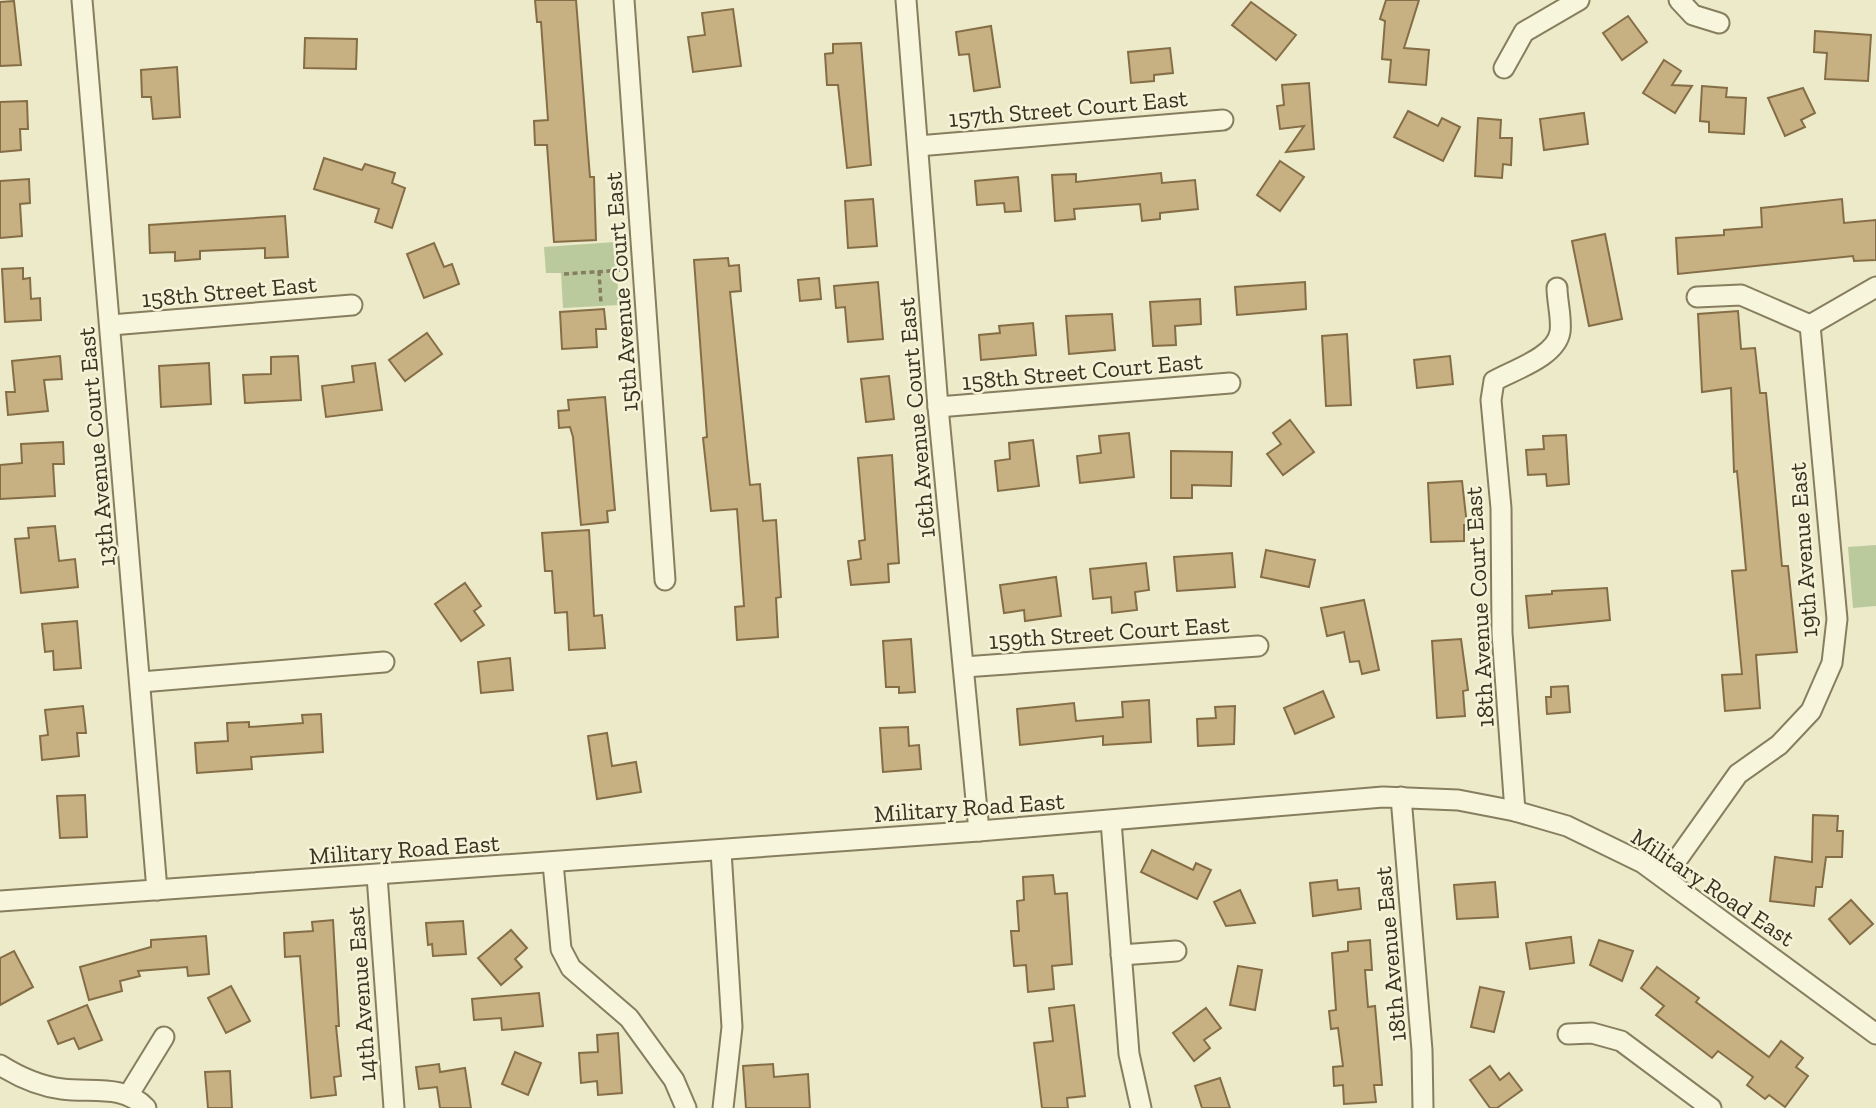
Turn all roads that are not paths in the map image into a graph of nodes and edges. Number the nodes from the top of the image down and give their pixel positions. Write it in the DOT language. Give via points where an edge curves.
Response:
graph roads {
  1 [pos="82,0"];
  2 [pos="624,0"];
  3 [pos="906,0"];
  4 [pos="1579,0"];
  5 [pos="1679,0"];
  6 [pos="1719,23"];
  7 [pos="1504,68"];
  8 [pos="1223,120"];
  9 [pos="918,146"];
  10 [pos="1876,287"];
  11 [pos="1556,288"];
  12 [pos="1697,297"];
  13 [pos="352,305"];
  14 [pos="111,325"];
  15 [pos="1810,325"];
  16 [pos="1230,383"];
  17 [pos="938,407"];
  18 [pos="665,580"];
  19 [pos="1258,646"];
  20 [pos="384,662"];
  21 [pos="964,667"];
  22 [pos="141,682"];
  23 [pos="1401,797"];
  24 [pos="1515,811"];
  25 [pos="1111,821"];
  26 [pos="979,831"];
  27 [pos="721,851"];
  28 [pos="553,863"];
  29 [pos="377,876"];
  30 [pos="1664,877"];
  31 [pos="157,890"];
  32 [pos="0,901"];
  33 [pos="1176,951"];
  34 [pos="1121,955"];
  35 [pos="1568,1034"];
  36 [pos="1876,1034"];
  37 [pos="164,1037"];
  38 [pos="0,1065"];
  39 [pos="129,1094"];
  40 [pos="146,1108"];
  41 [pos="394,1108"];
  42 [pos="686,1108"];
  43 [pos="723,1108"];
  44 [pos="1141,1108"];
  45 [pos="1423,1108"];
  46 [pos="1711,1108"];
  1 -- 14 [label="street, 13th Avenue Court East"];
  2 -- 18 [label="street, 15th Avenue Court East"];
  3 -- 9 [label="street, 16th Avenue Court East"];
  4 -- 7 [label="street" via="1524,32"];
  5 -- 6 [label="street" via="1693,15"];
  8 -- 9 [label="street, 157th Street Court East"];
  9 -- 17 [label="street, 16th Avenue Court East"];
  10 -- 15 [label="street"];
  11 -- 24 [label="street, 18th Avenue Court East" via="1560,332 1555,344 1494,381 1491,400 1501,508 1501,619"];
  12 -- 15 [label="street" via="1741,295"];
  13 -- 14 [label="street, 158th Street East"];
  14 -- 22 [label="street, 13th Avenue Court East"];
  15 -- 30 [label="street, 19th Avenue East" via="1836,619 1832,663 1811,711 1779,745 1738,774"];
  16 -- 17 [label="street, 158th Street Court East"];
  17 -- 21 [label="street, 16th Avenue Court East"];
  19 -- 21 [label="street, 159th Street Court East"];
  20 -- 22 [label="street"];
  21 -- 26 [label="street, 16th Avenue Court East"];
  22 -- 31 [label="street, 13th Avenue Court East"];
  23 -- 24 [label="street, Military Road East" via="1458,800"];
  23 -- 25 [label="street, Military Road East"];
  23 -- 45 [label="street, 18th Avenue East"];
  24 -- 30 [label="street, Military Road East" via="1598,839"];
  25 -- 26 [label="street, Military Road East"];
  25 -- 34 [label="street"];
  26 -- 27 [label="street, Military Road East"];
  27 -- 28 [label="street, Military Road East"];
  27 -- 43 [label="street" via="732,1027"];
  28 -- 29 [label="street, Military Road East"];
  28 -- 42 [label="street" via="561,949 571,968 629,1018 674,1080"];
  29 -- 31 [label="street, Military Road East"];
  29 -- 41 [label="street, 14th Avenue East"];
  30 -- 36 [label="street, Military Road East"];
  31 -- 32 [label="street, Military Road East"];
  33 -- 34 [label="street"];
  34 -- 44 [label="street" via="1129,1054"];
  35 -- 46 [label="street" via="1592,1033 1621,1041"];
  37 -- 39 [label="street"];
  38 -- 39 [label="street" via="50,1087"];
  39 -- 40 [label="street"];
}
